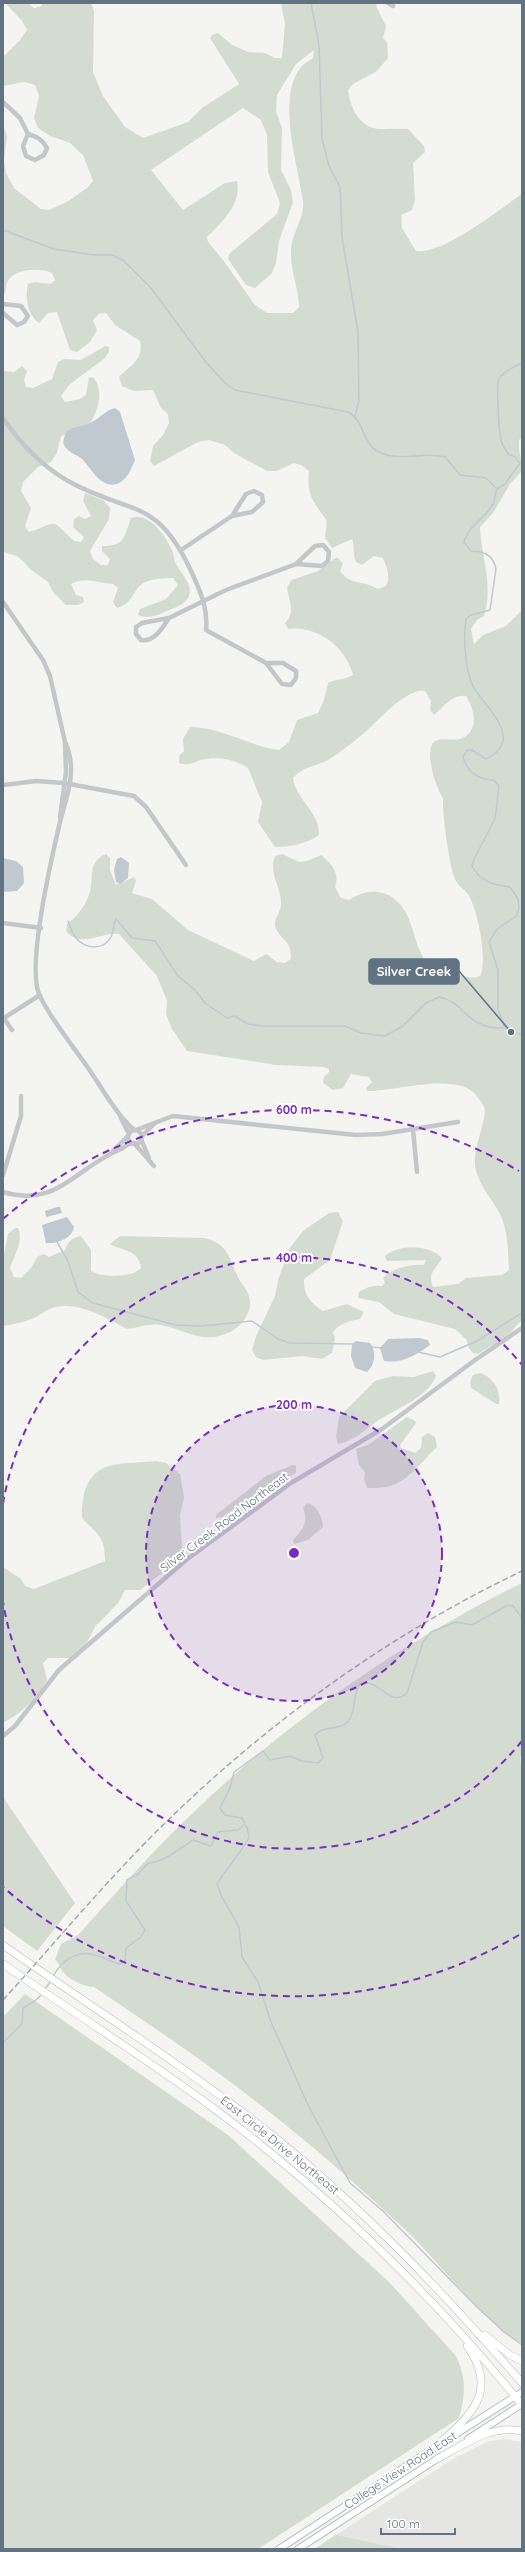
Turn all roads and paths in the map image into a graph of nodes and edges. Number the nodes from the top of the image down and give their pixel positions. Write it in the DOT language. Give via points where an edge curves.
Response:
graph roads {
  1 [pos="3,102"];
  2 [pos="28,134"];
  3 [pos="3,304"];
  4 [pos="3,313"];
  5 [pos="3,418"];
  6 [pos="232,516"];
  7 [pos="182,550"];
  8 [pos="296,564"];
  9 [pos="205,601"];
  10 [pos="3,602"];
  11 [pos="169,618"];
  12 [pos="266,663"];
  13 [pos="65,742"];
  14 [pos="64,783"];
  15 [pos="70,784"];
  16 [pos="3,785"];
  17 [pos="61,821"];
  18 [pos="186,865"];
  19 [pos="3,923"];
  20 [pos="41,928"];
  21 [pos="40,995"];
  22 [pos="4,1017"];
  23 [pos="12,1030"];
  24 [pos="21,1096"];
  25 [pos="120,1114"];
  26 [pos="458,1122"];
  27 [pos="155,1123"];
  28 [pos="135,1130"];
  29 [pos="413,1130"];
  30 [pos="129,1135"];
  31 [pos="141,1138"];
  32 [pos="133,1143"];
  33 [pos="113,1151"];
  34 [pos="151,1161"];
  35 [pos="154,1166"];
  36 [pos="418,1172"];
  37 [pos="3,1175"];
  38 [pos="3,1192"];
  39 [pos="522,1328"];
  40 [pos="3,1736"];
  41 [pos="3,1945"];
  42 [pos="3,1964"];
  43 [pos="445,2317"];
  44 [pos="467,2320"];
  45 [pos="522,2361"];
  46 [pos="522,2383"];
  47 [pos="522,2392"];
  48 [pos="515,2397"];
  49 [pos="522,2405"];
  50 [pos="522,2431"];
  51 [pos="434,2448"];
  52 [pos="437,2459"];
  53 [pos="279,2549"];
  54 [pos="298,2549"];
  1 -- 2 [label="street" via="20,118"];
  2 -- 2 [label="street" via="23,146 26,156 35,160 44,155 47,148 41,140"];
  3 -- 4 [label="street" via="21,306 28,316 24,322 17,325"];
  5 -- 7 [label="street" via="31,452 63,478 149,514 164,526"];
  6 -- 6 [label="street" via="258,509 263,502 262,494 254,490 246,494"];
  6 -- 7 [label="street"];
  7 -- 9 [label="street"];
  8 -- 8 [label="street" via="322,566 328,561 329,552 323,545 315,546"];
  8 -- 9 [label="street"];
  9 -- 11 [label="street"];
  9 -- 12 [label="street" via="206,630"];
  10 -- 13 [label="street" via="46,665"];
  11 -- 11 [label="street" via="150,640 141,640 136,634 136,627 142,623"];
  12 -- 12 [label="street" via="288,664 296,671 296,678 291,685 282,684"];
  13 -- 14 [label="street"];
  13 -- 15 [label="street" via="72,760"];
  14 -- 15 [label="street"];
  14 -- 16 [label="street" via="36,781"];
  14 -- 17 [label="street"];
  15 -- 17 [label="street"];
  15 -- 18 [label="street" via="120,792 138,798"];
  17 -- 20 [label="street"];
  19 -- 20 [label="street"];
  20 -- 21 [label="street" via="34,962"];
  21 -- 22 [label="street"];
  21 -- 25 [label="street"];
  22 -- 23 [label="street"];
  24 -- 37 [label="street" via="21,1116"];
  25 -- 28 [label="street"];
  25 -- 30 [label="street"];
  26 -- 29 [label="street"];
  27 -- 28 [label="street"];
  27 -- 29 [label="street" via="173,1116 356,1135"];
  27 -- 31 [label="street"];
  28 -- 30 [label="street"];
  28 -- 31 [label="street"];
  29 -- 36 [label="street"];
  30 -- 32 [label="street"];
  30 -- 33 [label="street"];
  31 -- 32 [label="street"];
  31 -- 34 [label="street"];
  32 -- 33 [label="street"];
  32 -- 34 [label="street"];
  33 -- 38 [label="street" via="57,1190 30,1196"];
  34 -- 35 [label="street"];
  39 -- 40 [label="street, Silver Creek Road Northeast" via="382,1429 291,1483 186,1560 59,1670 15,1726"];
  41 -- 44 [label="main road, East Circle Drive Northeast" via="195,2077 278,2140 372,2224"];
  42 -- 43 [label="main road, East Circle Drive Northeast" via="193,2093 266,2149 347,2219"];
  43 -- 48 [label="main road, East Circle Drive Northeast"];
  43 -- 51 [label="main road" via="475,2360 481,2387 478,2401 470,2414"];
  44 -- 45 [label="main road" via="510,2355"];
  44 -- 46 [label="main road, East Circle Drive Northeast"];
  47 -- 48 [label="main road, College View Road East"];
  48 -- 49 [label="main road, East Circle Drive Northeast"];
  48 -- 51 [label="main road, College View Road East"];
  49 -- 52 [label="main road, College View Road East"];
  50 -- 52 [label="main road" via="507,2429 486,2433"];
  51 -- 53 [label="main road, College View Road East"];
  52 -- 54 [label="main road, College View Road East"];
}
